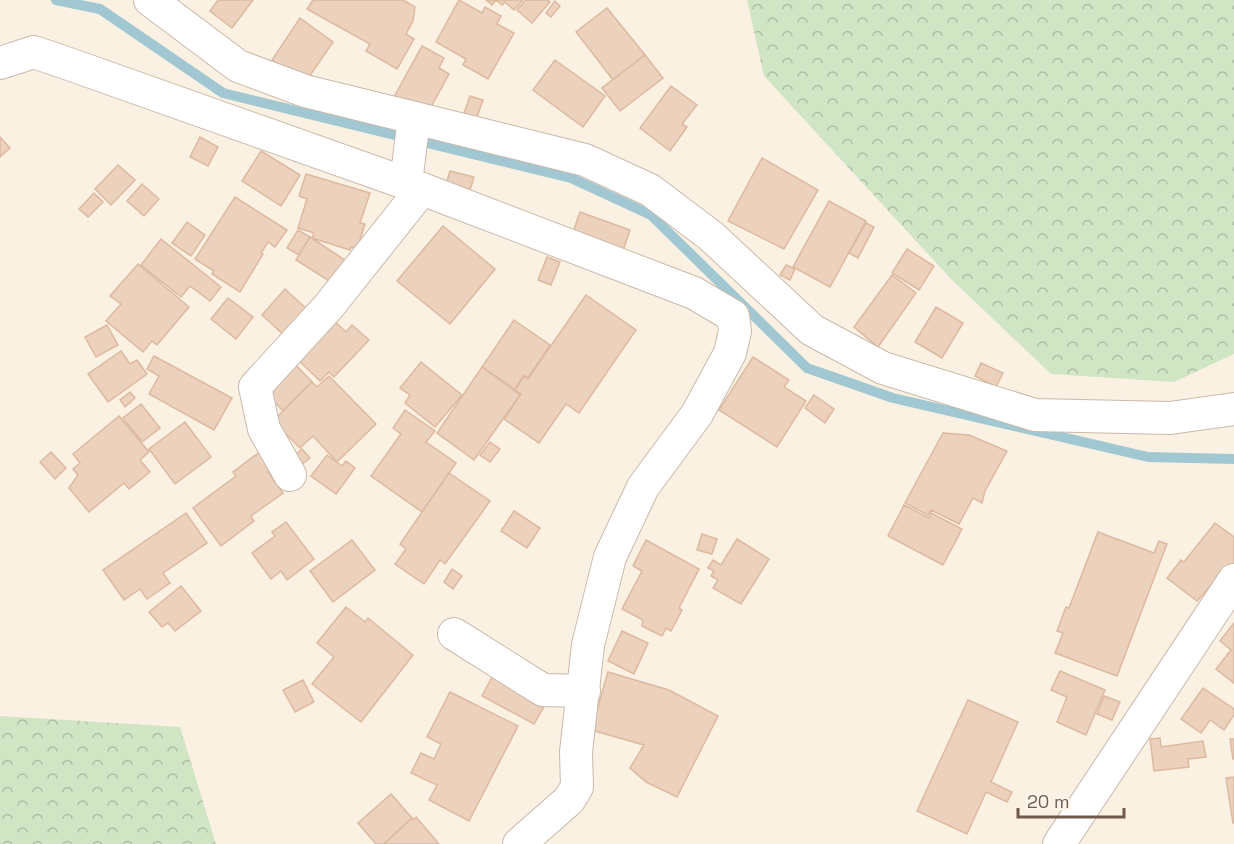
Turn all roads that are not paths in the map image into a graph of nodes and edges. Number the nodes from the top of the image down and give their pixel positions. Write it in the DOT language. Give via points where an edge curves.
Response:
graph roads {
  1 [pos="150,0"];
  2 [pos="0,63"];
  3 [pos="414,118"];
  4 [pos="414,186"];
  5 [pos="778,298"];
  6 [pos="733,316"];
  7 [pos="1234,409"];
  8 [pos="290,475"];
  9 [pos="1234,580"];
  10 [pos="454,634"];
  11 [pos="584,691"];
  12 [pos="519,844"];
  13 [pos="1059,844"];
  1 -- 3 [label="street" via="238,66 305,92"];
  2 -- 4 [label="street" via="34,52"];
  3 -- 4 [label="street"];
  3 -- 5 [label="street" via="585,160 650,190 711,236"];
  4 -- 6 [label="street" via="694,293"];
  4 -- 8 [label="street" via="329,306 255,387 264,429"];
  5 -- 6 [label="street"];
  5 -- 7 [label="street" via="812,330 883,368 1035,415 1170,418"];
  6 -- 11 [label="street" via="735,331 730,352 697,414 643,487 610,557 588,645"];
  9 -- 13 [label="street"];
  10 -- 11 [label="street" via="543,690"];
  11 -- 12 [label="street" via="576,752 577,787 569,800"];
}
